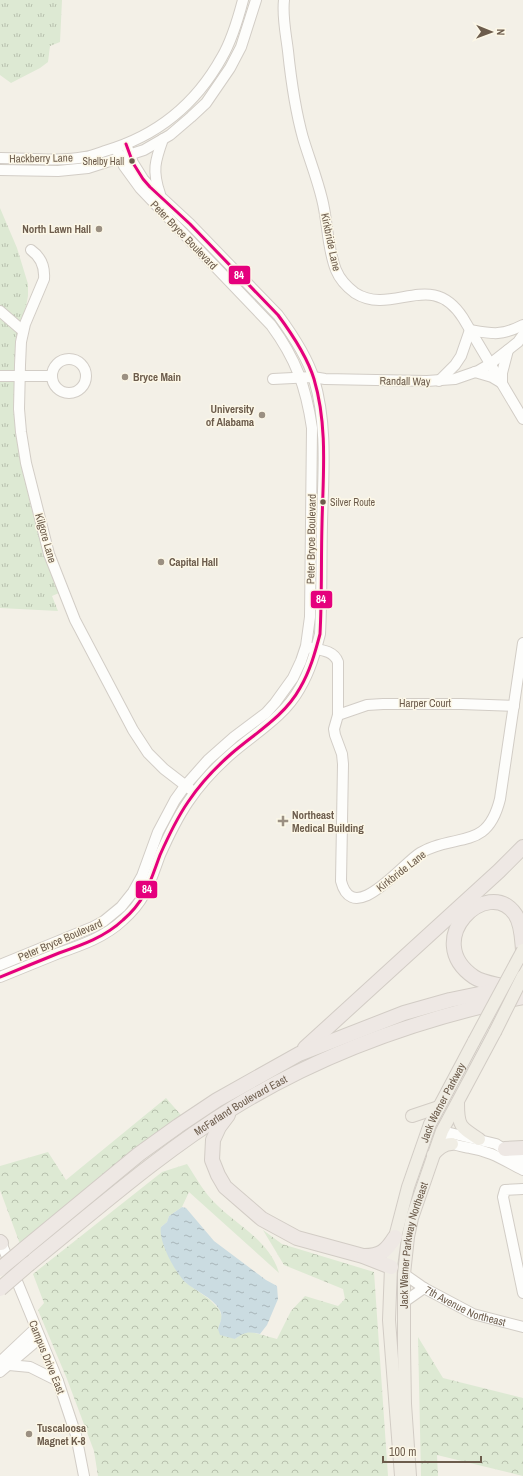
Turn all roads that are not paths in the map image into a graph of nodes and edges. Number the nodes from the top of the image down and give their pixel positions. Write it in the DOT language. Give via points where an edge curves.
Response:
graph roads {
  1 [pos="243,0"];
  2 [pos="256,0"];
  3 [pos="284,0"];
  4 [pos="163,139"];
  5 [pos="121,146"];
  6 [pos="130,155"];
  7 [pos="0,158"];
  8 [pos="120,158"];
  9 [pos="0,170"];
  10 [pos="162,198"];
  11 [pos="31,250"];
  12 [pos="0,311"];
  13 [pos="523,325"];
  14 [pos="470,330"];
  15 [pos="23,331"];
  16 [pos="523,335"];
  17 [pos="508,350"];
  18 [pos="490,364"];
  19 [pos="475,372"];
  20 [pos="0,376"];
  21 [pos="19,376"];
  22 [pos="52,376"];
  23 [pos="313,377"];
  24 [pos="301,378"];
  25 [pos="273,379"];
  26 [pos="439,381"];
  27 [pos="502,383"];
  28 [pos="523,419"];
  29 [pos="523,642"];
  30 [pos="306,646"];
  31 [pos="316,649"];
  32 [pos="514,706"];
  33 [pos="338,715"];
  34 [pos="185,786"];
  35 [pos="195,793"];
  36 [pos="523,847"];
  37 [pos="523,858"];
  38 [pos="499,871"];
  39 [pos="523,950"];
  40 [pos="0,965"];
  41 [pos="523,976"];
  42 [pos="0,977"];
  43 [pos="518,994"];
  44 [pos="299,1054"];
  45 [pos="458,1100"];
  46 [pos="233,1108"];
  47 [pos="439,1108"];
  48 [pos="412,1116"];
  49 [pos="430,1124"];
  50 [pos="442,1131"];
  51 [pos="479,1139"];
  52 [pos="452,1144"];
  53 [pos="523,1148"];
  54 [pos="505,1149"];
  55 [pos="433,1156"];
  56 [pos="523,1161"];
  57 [pos="523,1170"];
  58 [pos="523,1189"];
  59 [pos="394,1236"];
  60 [pos="0,1242"];
  61 [pos="363,1256"];
  62 [pos="391,1267"];
  63 [pos="0,1269"];
  64 [pos="404,1274"];
  65 [pos="424,1288"];
  66 [pos="0,1289"];
  67 [pos="523,1293"];
  68 [pos="404,1302"];
  69 [pos="523,1327"];
  70 [pos="38,1333"];
  71 [pos="4,1363"];
  72 [pos="0,1372"];
  73 [pos="58,1381"];
  74 [pos="400,1402"];
  75 [pos="403,1442"];
  76 [pos="84,1476"];
  77 [pos="401,1476"];
  78 [pos="410,1476"];
  1 -- 5 [label="street, Hackberry Lane" via="223,56 203,87 179,112 157,128"];
  2 -- 4 [label="street, Hackberry Lane" via="241,47 217,89 192,118"];
  3 -- 14 [label="street, Kirkbride Lane" via="292,89 303,137 322,199 338,275 345,285 357,294 372,299 387,300 419,294 439,296 459,311"];
  4 -- 6 [label="street, Hackberry Lane"];
  4 -- 10 [label="street" via="154,172"];
  5 -- 6 [label="street, Peter Bryce Boulevard"];
  5 -- 7 [label="street, Hackberry Lane" via="85,157"];
  5 -- 8 [label="street, Peter Bryce Boulevard"];
  6 -- 8 [label="street, Hackberry Lane"];
  6 -- 10 [label="street, Peter Bryce Boulevard" via="143,179"];
  8 -- 9 [label="street, Hackberry Lane" via="88,168 58,171"];
  8 -- 24 [label="street, Peter Bryce Boulevard" via="147,196 271,325 289,351"];
  10 -- 23 [label="street, Peter Bryce Boulevard" via="278,316 300,348"];
  11 -- 15 [label="street, Kilgore Lane" via="38,254 45,271"];
  12 -- 15 [label="street"];
  13 -- 14 [label="street" via="504,333"];
  14 -- 18 [label="street, Kirkbride Lane"];
  14 -- 26 [label="street" via="461,356"];
  15 -- 21 [label="street, Kilgore Lane"];
  16 -- 17 [label="street, Randall Way"];
  17 -- 18 [label="street, Randall Way"];
  17 -- 27 [label="street"];
  18 -- 19 [label="street, Randall Way"];
  18 -- 27 [label="street, Kirkbride Lane"];
  19 -- 26 [label="street, Randall Way"];
  19 -- 27 [label="street"];
  20 -- 21 [label="street"];
  21 -- 22 [label="street"];
  21 -- 34 [label="street, Kilgore Lane" via="18,409 26,463 49,554 70,610 133,730 148,753"];
  23 -- 24 [label="street, Randall Way"];
  23 -- 26 [label="street, Randall Way"];
  23 -- 31 [label="street, Peter Bryce Boulevard" via="324,435 321,616"];
  24 -- 25 [label="street, Randall Way"];
  24 -- 30 [label="street, Peter Bryce Boulevard" via="312,428 310,617"];
  27 -- 28 [label="street, Kirkbride Lane"];
  29 -- 32 [label="street, Kirkbride Lane"];
  30 -- 31 [label="street, Kirkbride Lane"];
  30 -- 34 [label="street, Peter Bryce Boulevard" via="293,678 275,703 218,751"];
  31 -- 33 [label="street, Kirkbride Lane" via="336,656"];
  31 -- 35 [label="street, Peter Bryce Boulevard" via="300,689 286,707 272,723 219,766"];
  32 -- 33 [label="street, Harper Court" via="383,704 367,705"];
  32 -- 33 [label="street, Kirkbride Lane" via="500,799 497,813 490,824 478,835 437,846 419,854 380,888 360,898 347,893 341,881 343,764 334,729"];
  34 -- 35 [label="street, Kilgore Lane"];
  34 -- 40 [label="street, Peter Bryce Boulevard" via="158,832 142,876 121,907 93,927"];
  35 -- 42 [label="street, Peter Bryce Boulevard" via="173,828 150,885 136,907 123,920 98,938"];
  36 -- 38 [label="highway"];
  37 -- 38 [label="highway"];
  38 -- 44 [label="highway"];
  39 -- 43 [label="highway" via="521,930 515,915 506,906 495,903 479,905 466,914 456,928 455,952 462,967 474,978"];
  39 -- 47 [label="main road, Jack Warner Parkway, bridge"];
  41 -- 45 [label="main road, Jack Warner Parkway Northeast, bridge"];
  43 -- 44 [label="highway, McFarland Boulevard East" via="450,1000 404,1013"];
  43 -- 46 [label="highway, McFarland Boulevard East" via="382,1036 338,1054"];
  44 -- 63 [label="highway, McFarland Boulevard East, bridge" via="204,1109 139,1154"];
  45 -- 50 [label="main road, Jack Warner Parkway Northeast"];
  45 -- 51 [label="main road" via="458,1120 466,1132"];
  46 -- 61 [label="highway" via="213,1140 212,1160 225,1187 262,1219 297,1238"];
  46 -- 66 [label="highway, McFarland Boulevard East, bridge" via="153,1162"];
  47 -- 48 [label="main road"];
  47 -- 49 [label="main road, Jack Warner Parkway"];
  49 -- 50 [label="main road"];
  49 -- 59 [label="main road, Jack Warner Parkway"];
  50 -- 51 [label="street"];
  50 -- 52 [label="street" via="447,1142"];
  50 -- 55 [label="main road, Jack Warner Parkway Northeast"];
  51 -- 54 [label="street"];
  52 -- 55 [label="main road" via="439,1149"];
  52 -- 57 [label="street" via="487,1151"];
  53 -- 54 [label="highway"];
  54 -- 56 [label="street"];
  55 -- 64 [label="main road, Jack Warner Parkway Northeast" via="412,1218"];
  58 -- 67 [label="street" via="506,1190 503,1198"];
  59 -- 61 [label="highway" via="386,1249 375,1256"];
  59 -- 62 [label="main road, Jack Warner Parkway"];
  60 -- 70 [label="street, Campus Drive East"];
  61 -- 62 [label="highway"];
  62 -- 64 [label="main road, 7th Avenue Northeast"];
  62 -- 74 [label="main road, Jack Warner Parkway Northeast" via="389,1320"];
  64 -- 65 [label="street, 7th Avenue Northeast"];
  64 -- 68 [label="main road, Jack Warner Parkway Northeast"];
  65 -- 68 [label="street"];
  65 -- 69 [label="street, 7th Avenue Northeast" via="473,1314"];
  68 -- 74 [label="main road, Jack Warner Parkway Northeast"];
  70 -- 71 [label="street"];
  70 -- 73 [label="street, Campus Drive East"];
  71 -- 72 [label="street"];
  71 -- 73 [label="street" via="30,1367"];
  73 -- 76 [label="street, Campus Drive East" via="76,1435"];
  74 -- 75 [label="main road, Jack Warner Parkway Northeast"];
  75 -- 77 [label="main road, Jack Warner Parkway Northeast"];
  75 -- 78 [label="main road, Jack Warner Parkway Northeast"];
}
